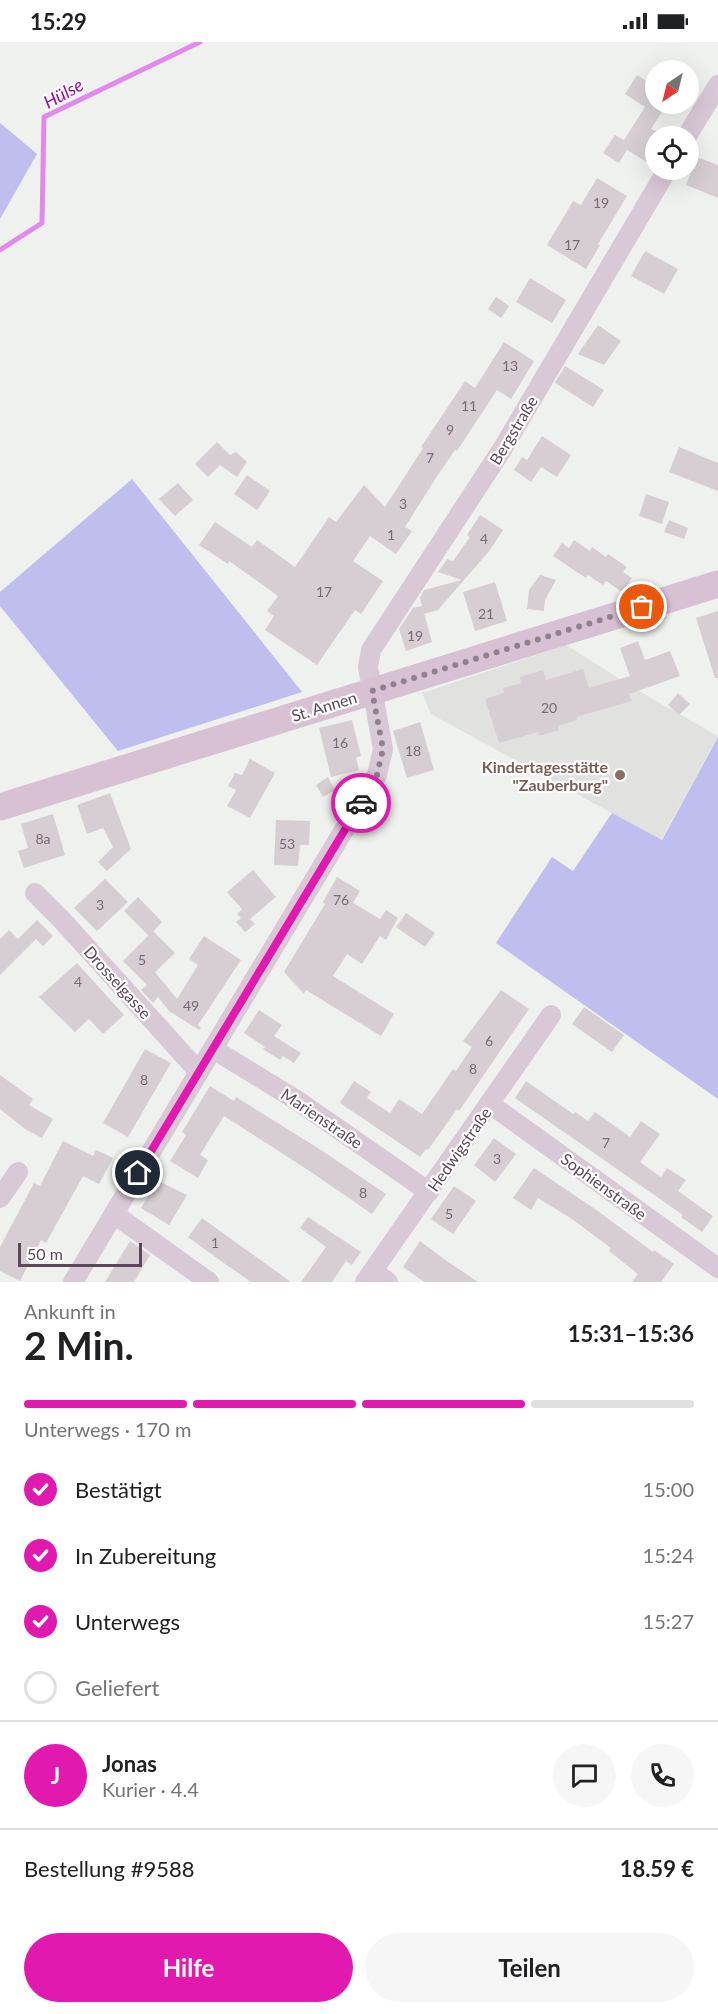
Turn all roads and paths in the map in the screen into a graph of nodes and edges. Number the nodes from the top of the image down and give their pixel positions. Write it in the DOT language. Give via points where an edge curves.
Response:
graph roads {
  1 [pos="718,86"];
  2 [pos="693,126"];
  3 [pos="661,180"];
  4 [pos="718,584"];
  5 [pos="372,691"];
  6 [pos="0,807"];
  7 [pos="35,893"];
  8 [pos="551,1015"];
  9 [pos="213,1049"];
  10 [pos="199,1072"];
  11 [pos="490,1104"];
  12 [pos="18,1172"];
  13 [pos="429,1192"];
  14 [pos="0,1198"];
  15 [pos="114,1214"];
  16 [pos="718,1268"];
  17 [pos="375,1278"];
  18 [pos="73,1282"];
  19 [pos="208,1282"];
  1 -- 2 [label="street"];
  3 -- 5 [label="street, Bergstraße" via="503,448 371,650 368,668"];
  4 -- 5 [label="main road, St. Annen"];
  5 -- 6 [label="main road, St. Annen"];
  5 -- 9 [label="street, Bergstraße" via="383,749 377,775"];
  7 -- 10 [label="street, Drosselgasse"];
  8 -- 11 [label="street, Hedwigstraße"];
  9 -- 10 [label="street, Bergstraße"];
  9 -- 13 [label="street, Marienstraße" via="298,1101"];
  10 -- 15 [label="street, Bergstraße"];
  11 -- 13 [label="street, Hedwigstraße"];
  11 -- 16 [label="street, Sophienstraße"];
  12 -- 14 [label="street"];
  13 -- 17 [label="street, Hedwigstraße"];
  15 -- 18 [label="street, Bergstraße"];
  15 -- 19 [label="street"];
}
